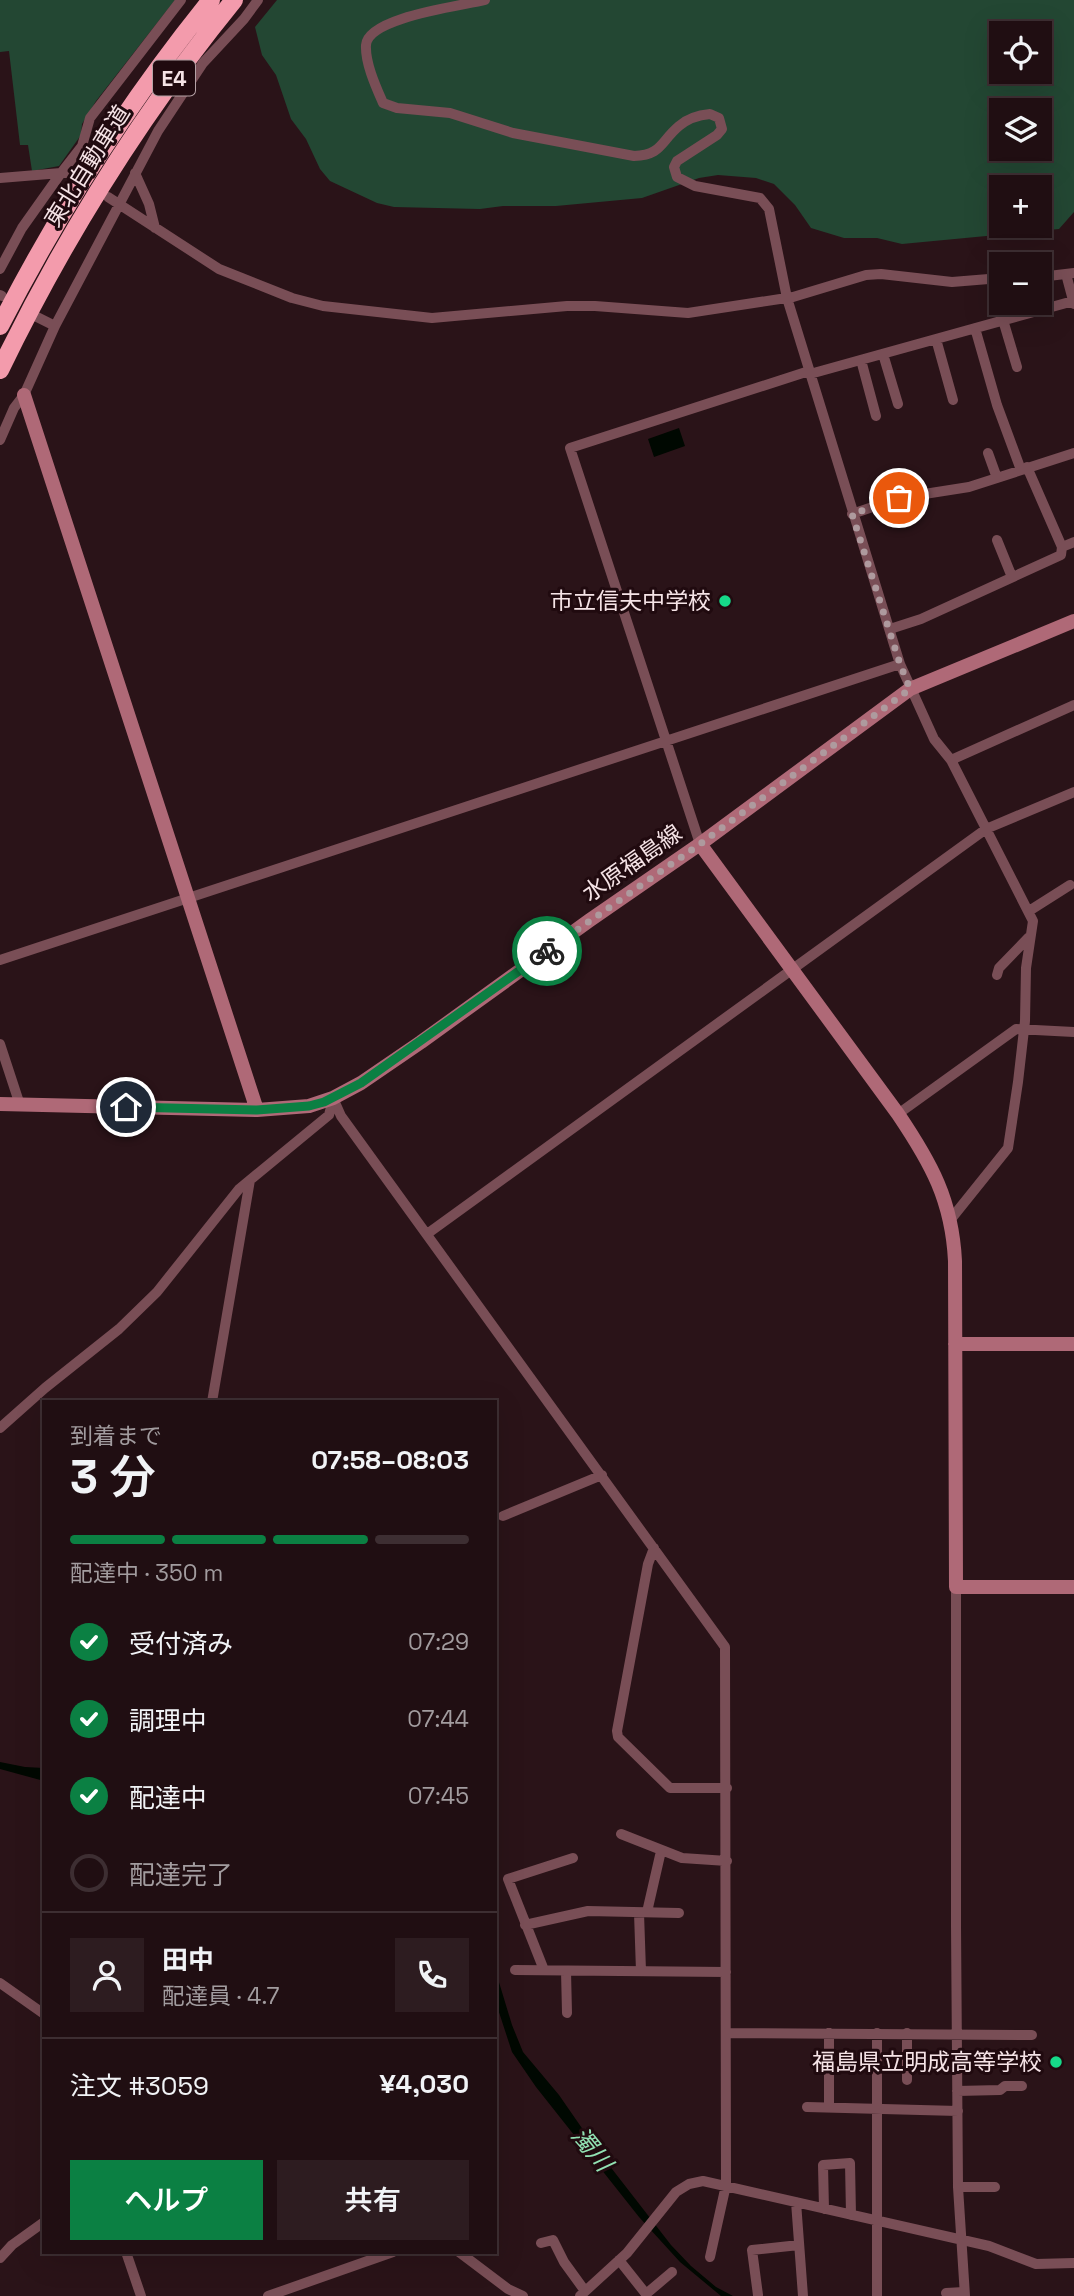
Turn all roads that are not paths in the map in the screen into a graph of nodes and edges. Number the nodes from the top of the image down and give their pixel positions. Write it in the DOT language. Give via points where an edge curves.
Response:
graph roads {
  1 [pos="181,0"];
  2 [pos="211,0"];
  3 [pos="234,0"];
  4 [pos="258,0"];
  5 [pos="485,0"];
  6 [pos="66,173"];
  7 [pos="135,173"];
  8 [pos="0,178"];
  9 [pos="108,197"];
  10 [pos="118,205"];
  11 [pos="155,228"];
  12 [pos="0,269"];
  13 [pos="1070,273"];
  14 [pos="1052,275"];
  15 [pos="989,279"];
  16 [pos="787,298"];
  17 [pos="1073,303"];
  18 [pos="35,316"];
  19 [pos="1003,320"];
  20 [pos="0,326"];
  21 [pos="55,326"];
  22 [pos="975,328"];
  23 [pos="936,339"];
  24 [pos="883,354"];
  25 [pos="861,360"];
  26 [pos="1017,367"];
  27 [pos="0,370"];
  28 [pos="810,372"];
  29 [pos="23,395"];
  30 [pos="953,400"];
  31 [pos="898,404"];
  32 [pos="876,416"];
  33 [pos="0,440"];
  34 [pos="988,453"];
  35 [pos="1074,453"];
  36 [pos="1024,468"];
  37 [pos="997,478"];
  38 [pos="852,514"];
  39 [pos="997,540"];
  40 [pos="1074,542"];
  41 [pos="1062,547"];
  42 [pos="1012,577"];
  43 [pos="1074,621"];
  44 [pos="890,629"];
  45 [pos="900,664"];
  46 [pos="910,689"];
  47 [pos="1074,705"];
  48 [pos="665,740"];
  49 [pos="951,760"];
  50 [pos="1074,792"];
  51 [pos="986,829"];
  52 [pos="700,844"];
  53 [pos="1070,886"];
  54 [pos="188,897"];
  55 [pos="1029,911"];
  56 [pos="1029,937"];
  57 [pos="0,960"];
  58 [pos="793,968"];
  59 [pos="997,975"];
  60 [pos="1024,1029"];
  61 [pos="1074,1032"];
  62 [pos="0,1044"];
  63 [pos="333,1098"];
  64 [pos="0,1104"];
  65 [pos="20,1105"];
  66 [pos="257,1110"];
  67 [pos="898,1114"];
  68 [pos="250,1179"];
  69 [pos="951,1219"];
  70 [pos="427,1234"];
  71 [pos="955,1344"];
  72 [pos="1074,1344"];
  73 [pos="212,1400"];
  74 [pos="0,1428"];
  75 [pos="602,1475"];
  76 [pos="503,1516"];
  77 [pos="654,1548"];
  78 [pos="956,1587"];
  79 [pos="1074,1587"];
  80 [pos="727,1788"];
  81 [pos="621,1834"];
  82 [pos="661,1851"];
  83 [pos="573,1858"];
  84 [pos="727,1861"];
  85 [pos="643,1912"];
  86 [pos="679,1913"];
  87 [pos="526,1925"];
  88 [pos="514,1970"];
  89 [pos="544,1970"];
  90 [pos="566,1970"];
  91 [pos="641,1971"];
  92 [pos="726,1972"];
  93 [pos="0,1983"];
  94 [pos="42,2013"];
  95 [pos="567,2013"];
  96 [pos="726,2033"];
  97 [pos="829,2033"];
  98 [pos="877,2033"];
  99 [pos="906,2033"];
  100 [pos="957,2034"];
  101 [pos="1032,2035"];
  102 [pos="907,2080"];
  103 [pos="1022,2086"];
  104 [pos="957,2091"];
  105 [pos="807,2107"];
  106 [pos="829,2107"];
  107 [pos="877,2108"];
  108 [pos="958,2111"];
  109 [pos="726,2185"];
  110 [pos="958,2187"];
  111 [pos="995,2187"];
  112 [pos="796,2202"];
  113 [pos="824,2209"];
  114 [pos="851,2215"];
  115 [pos="875,2221"];
  116 [pos="42,2223"];
  117 [pos="961,2240"];
  118 [pos="541,2243"];
  119 [pos="799,2245"];
  120 [pos="127,2254"];
  121 [pos="387,2254"];
  122 [pos="462,2254"];
  123 [pos="710,2257"];
  124 [pos="0,2258"];
  125 [pos="619,2260"];
  126 [pos="1074,2263"];
  127 [pos="672,2272"];
  128 [pos="946,2293"];
  129 [pos="583,2294"];
  130 [pos="964,2294"];
  131 [pos="758,2295"];
  132 [pos="141,2296"];
  133 [pos="268,2296"];
  134 [pos="523,2296"];
  135 [pos="803,2296"];
  136 [pos="877,2296"];
  1 -- 6 [label="street" via="90,118 82,146"];
  2 -- 20 [label="highway, 東北自動車道 / E4" via="104,146"];
  3 -- 27 [label="highway, 東北自動車道 / E4" via="118,159"];
  4 -- 7 [label="street" via="194,74"];
  5 -- 16 [label="street" via="408,18 373,32 366,45 383,103 450,113 513,133 634,156 659,149 678,127 694,118 715,115 722,129 677,161 674,172 695,186 765,202"];
  6 -- 8 [label="street"];
  6 -- 12 [label="street" via="22,228"];
  7 -- 10 [label="street"];
  7 -- 11 [label="street"];
  9 -- 10 [label="street"];
  10 -- 11 [label="street"];
  10 -- 21 [label="street"];
  11 -- 16 [label="street" via="219,269 323,306 432,318 568,306 688,313"];
  13 -- 14 [label="street"];
  13 -- 17 [label="street"];
  15 -- 16 [label="street" via="952,282 866,275"];
  16 -- 28 [label="street"];
  17 -- 19 [label="street"];
  18 -- 21 [label="street"];
  19 -- 22 [label="street"];
  19 -- 26 [label="street"];
  21 -- 29 [label="street"];
  22 -- 23 [label="street"];
  22 -- 36 [label="street" via="997,405"];
  23 -- 24 [label="street"];
  23 -- 30 [label="street"];
  24 -- 25 [label="street"];
  24 -- 31 [label="street"];
  25 -- 28 [label="street"];
  25 -- 32 [label="street"];
  28 -- 38 [label="street"];
  28 -- 48 [label="street" via="570,448"];
  29 -- 33 [label="street"];
  29 -- 54 [label="street"];
  34 -- 37 [label="street"];
  35 -- 36 [label="street"];
  36 -- 37 [label="street"];
  36 -- 41 [label="street"];
  37 -- 38 [label="street" via="899,498"];
  38 -- 44 [label="street"];
  39 -- 42 [label="street"];
  40 -- 41 [label="street"];
  41 -- 42 [label="street" via="1061,555"];
  42 -- 44 [label="street"];
  43 -- 46 [label="street, 水原福島線"];
  44 -- 45 [label="street"];
  45 -- 46 [label="street"];
  45 -- 48 [label="street"];
  46 -- 49 [label="street" via="934,739"];
  46 -- 52 [label="street, 水原福島線"];
  47 -- 49 [label="street"];
  48 -- 52 [label="street"];
  48 -- 54 [label="street"];
  49 -- 51 [label="street"];
  50 -- 51 [label="street"];
  51 -- 55 [label="street"];
  51 -- 58 [label="street"];
  52 -- 58 [label="street"];
  52 -- 63 [label="street, 水原福島線" via="421,1042"];
  53 -- 55 [label="street"];
  54 -- 57 [label="street"];
  54 -- 66 [label="street"];
  55 -- 56 [label="street" via="1033,921"];
  56 -- 59 [label="street"];
  56 -- 60 [label="street"];
  58 -- 67 [label="street"];
  58 -- 70 [label="street"];
  60 -- 61 [label="street"];
  60 -- 67 [label="street" via="1016,1029"];
  60 -- 69 [label="street" via="1008,1148"];
  62 -- 65 [label="street"];
  63 -- 66 [label="street, 水原福島線" via="309,1106"];
  63 -- 68 [label="street" via="329,1115"];
  63 -- 70 [label="street" via="341,1116"];
  64 -- 65 [label="street, 水原福島線"];
  65 -- 66 [label="street, 水原福島線"];
  67 -- 69 [label="street" via="935,1171"];
  68 -- 73 [label="street"];
  68 -- 74 [label="street" via="157,1292"];
  69 -- 71 [label="street"];
  70 -- 75 [label="street"];
  71 -- 72 [label="street"];
  71 -- 78 [label="street"];
  75 -- 76 [label="street"];
  75 -- 77 [label="street"];
  77 -- 80 [label="street" via="725,1647"];
  77 -- 80 [label="street" via="618,1737 670,1788"];
  78 -- 79 [label="street"];
  78 -- 100 [label="street"];
  80 -- 84 [label="street"];
  81 -- 82 [label="street"];
  82 -- 84 [label="street" via="696,1861"];
  82 -- 85 [label="street"];
  83 -- 87 [label="street" via="508,1879"];
  84 -- 92 [label="street"];
  85 -- 86 [label="street"];
  85 -- 87 [label="street" via="588,1911"];
  85 -- 91 [label="street"];
  87 -- 89 [label="street"];
  88 -- 89 [label="street"];
  89 -- 90 [label="street"];
  90 -- 91 [label="street"];
  90 -- 95 [label="street"];
  91 -- 92 [label="street"];
  92 -- 96 [label="street"];
  93 -- 94 [label="street"];
  96 -- 97 [label="street"];
  96 -- 109 [label="street"];
  97 -- 98 [label="street"];
  97 -- 106 [label="street"];
  98 -- 99 [label="street"];
  98 -- 107 [label="street"];
  99 -- 100 [label="street"];
  99 -- 102 [label="street"];
  100 -- 101 [label="street"];
  100 -- 104 [label="street"];
  103 -- 104 [label="street"];
  104 -- 108 [label="street"];
  105 -- 106 [label="street"];
  106 -- 107 [label="street"];
  107 -- 108 [label="street"];
  107 -- 115 [label="street"];
  108 -- 110 [label="street"];
  109 -- 112 [label="street"];
  109 -- 123 [label="street"];
  109 -- 125 [label="street" via="703,2181 676,2192"];
  110 -- 111 [label="street"];
  110 -- 117 [label="street"];
  112 -- 113 [label="street"];
  112 -- 119 [label="street"];
  113 -- 114 [label="street"];
  113 -- 114 [label="street" via="823,2165 850,2163"];
  114 -- 115 [label="street"];
  115 -- 117 [label="street"];
  115 -- 136 [label="street"];
  116 -- 124 [label="street"];
  117 -- 126 [label="street" via="1036,2264"];
  117 -- 130 [label="street"];
  118 -- 129 [label="street" via="553,2240"];
  119 -- 131 [label="street" via="752,2250"];
  119 -- 135 [label="street"];
  120 -- 132 [label="street"];
  121 -- 133 [label="street"];
  122 -- 134 [label="street"];
  125 -- 127 [label="street" via="646,2294"];
  125 -- 129 [label="street"];
  128 -- 130 [label="street"];
}
